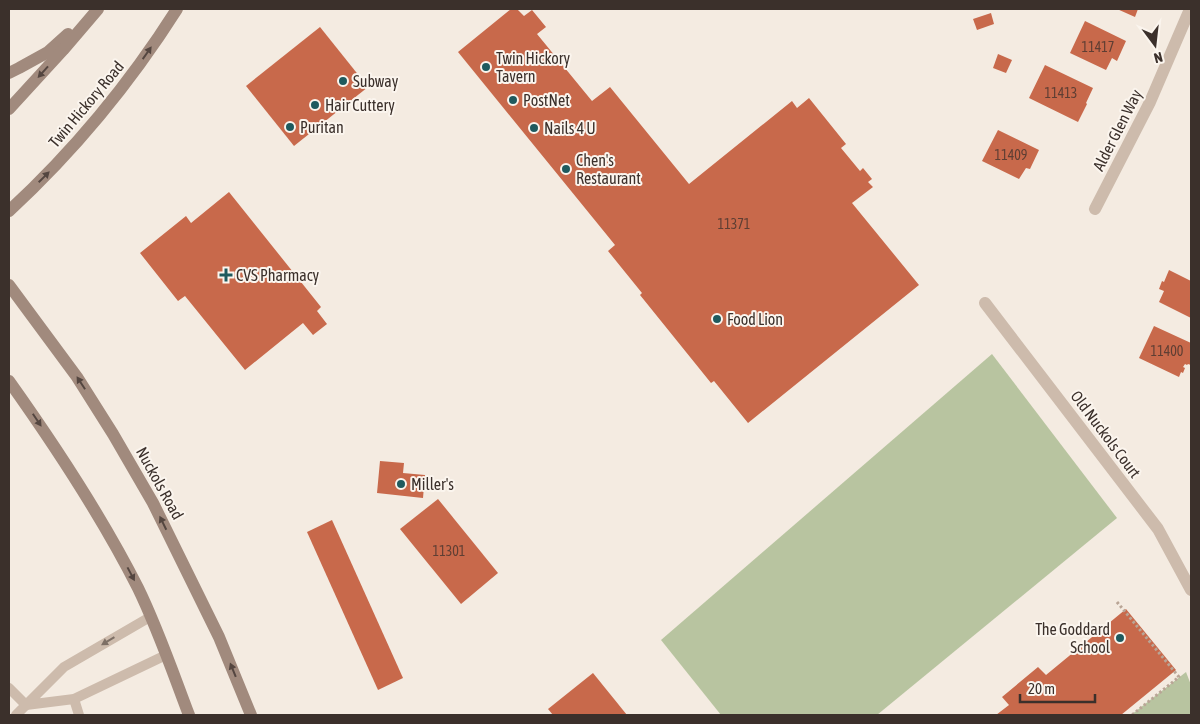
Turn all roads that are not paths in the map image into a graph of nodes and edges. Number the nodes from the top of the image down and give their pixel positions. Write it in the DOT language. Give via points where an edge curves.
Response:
graph roads {
  1 [pos="97,9"];
  2 [pos="177,9"];
  3 [pos="1190,9"];
  4 [pos="9,73"];
  5 [pos="9,109"];
  6 [pos="1095,209"];
  7 [pos="9,212"];
  8 [pos="9,285"];
  9 [pos="985,303"];
  10 [pos="9,381"];
  11 [pos="1191,590"];
  12 [pos="150,616"];
  13 [pos="166,656"];
  14 [pos="9,688"];
  15 [pos="74,699"];
  16 [pos="26,705"];
  17 [pos="16,715"];
  18 [pos="79,715"];
  19 [pos="189,715"];
  20 [pos="251,715"];
  1 -- 4 [label="main road" via="48,52"];
  1 -- 5 [label="main road, one-way"];
  7 -- 2 [label="main road, Twin Hickory Road, one-way" via="90,128"];
  3 -- 6 [label="street, Alder Glen Way" via="1150,102"];
  20 -- 8 [label="main road, Nuckols Road, one-way" via="219,637 153,503 77,377"];
  9 -- 11 [label="street, Old Nuckols Court" via="1158,528"];
  10 -- 12 [label="main road, one-way" via="92,505"];
  12 -- 13 [label="main road"];
  12 -- 16 [label="lane, one-way" via="64,668"];
  13 -- 15 [label="lane"];
  13 -- 19 [label="main road"];
  14 -- 16 [label="lane"];
  15 -- 16 [label="lane"];
  15 -- 18 [label="lane"];
  16 -- 17 [label="lane"];
}
